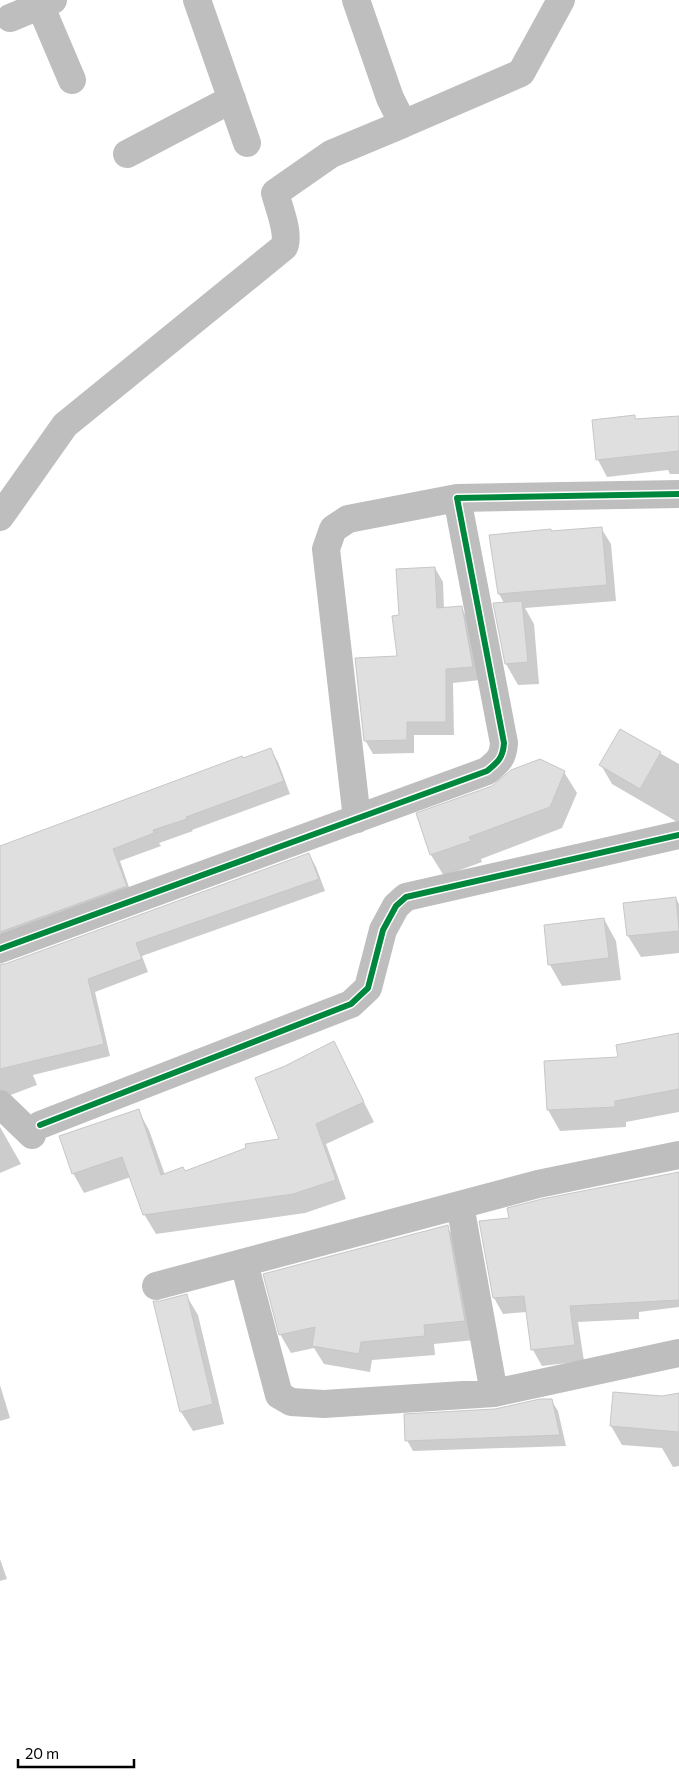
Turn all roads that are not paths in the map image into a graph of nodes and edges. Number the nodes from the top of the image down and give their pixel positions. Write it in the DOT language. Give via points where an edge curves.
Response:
graph roads {
  1 [pos="197,0"];
  2 [pos="356,0"];
  3 [pos="561,0"];
  4 [pos="43,2"];
  5 [pos="10,18"];
  6 [pos="72,80"];
  7 [pos="232,99"];
  8 [pos="403,124"];
  9 [pos="247,143"];
  10 [pos="127,154"];
  11 [pos="679,494"];
  12 [pos="457,498"];
  13 [pos="0,518"];
  14 [pos="357,819"];
  15 [pos="679,835"];
  16 [pos="0,949"];
  17 [pos="0,1104"];
  18 [pos="679,1155"];
  19 [pos="460,1205"];
  20 [pos="244,1263"];
  21 [pos="156,1286"];
  22 [pos="679,1353"];
  23 [pos="494,1393"];
  1 -- 7 [label="street"];
  2 -- 8 [label="street" via="390,98"];
  3 -- 8 [label="street" via="521,73"];
  4 -- 5 [label="street"];
  4 -- 6 [label="street"];
  7 -- 9 [label="street"];
  7 -- 10 [label="street"];
  8 -- 13 [label="street" via="331,154 275,193 286,235 284,248 65,425"];
  11 -- 12 [label="street"];
  12 -- 14 [label="street" via="348,519 334,529 326,549"];
  12 -- 14 [label="street" via="504,743 503,754 500,761 487,771"];
  14 -- 16 [label="street"];
  15 -- 17 [label="street" via="406,897 396,906 383,930 368,988 351,1004 36,1130"];
  18 -- 19 [label="street" via="538,1184"];
  19 -- 20 [label="street"];
  19 -- 23 [label="street"];
  20 -- 21 [label="street"];
  20 -- 23 [label="street" via="279,1395 285,1400 324,1404"];
  22 -- 23 [label="street"];
}
